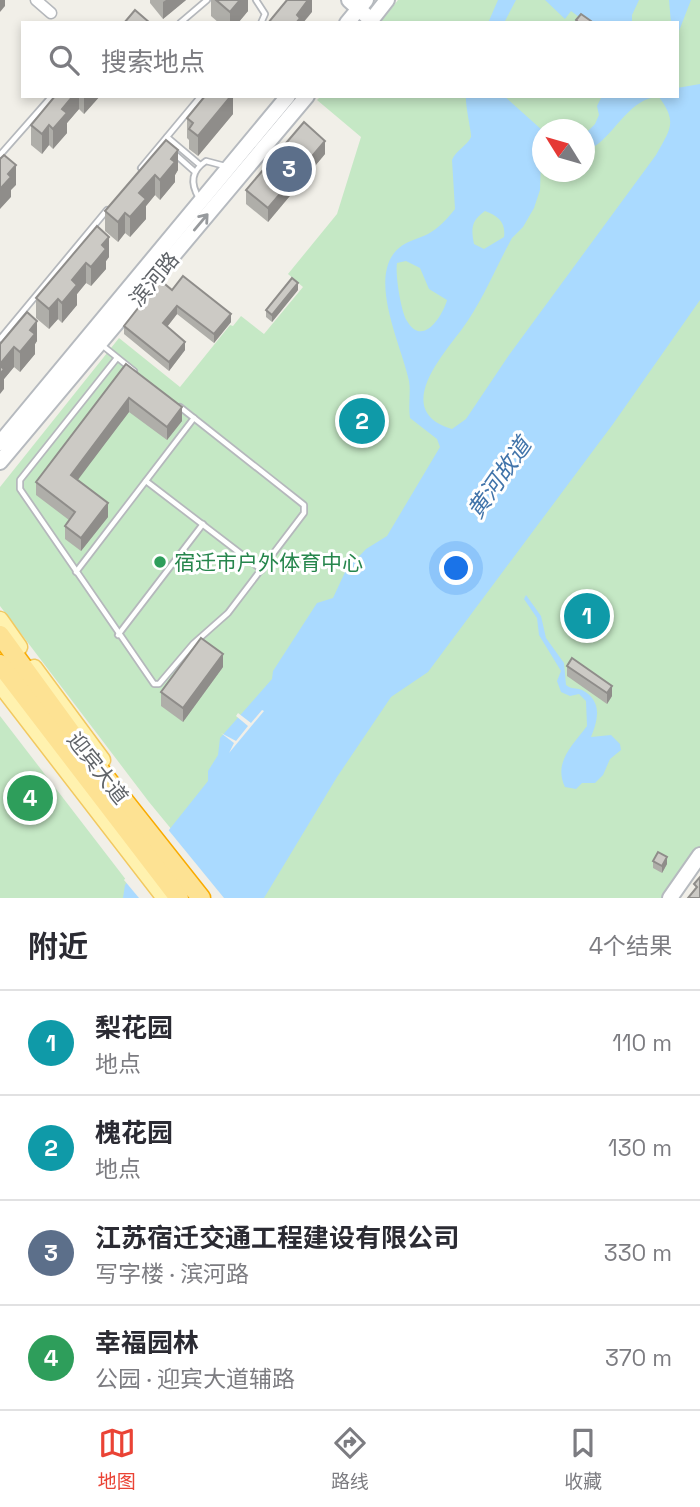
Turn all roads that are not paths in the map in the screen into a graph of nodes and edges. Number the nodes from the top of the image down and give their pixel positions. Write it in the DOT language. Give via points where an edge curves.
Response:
graph roads {
  1 [pos="36,0"];
  2 [pos="207,0"];
  3 [pos="256,0"];
  4 [pos="387,0"];
  5 [pos="358,3"];
  6 [pos="51,13"];
  7 [pos="182,21"];
  8 [pos="262,21"];
  9 [pos="349,21"];
  10 [pos="370,21"];
  11 [pos="50,98"];
  12 [pos="199,98"];
  13 [pos="286,98"];
  14 [pos="305,98"];
  15 [pos="167,137"];
  16 [pos="162,144"];
  17 [pos="0,155"];
  18 [pos="200,165"];
  19 [pos="229,168"];
  20 [pos="194,171"];
  21 [pos="138,172"];
  22 [pos="115,200"];
  23 [pos="201,201"];
  24 [pos="0,339"];
  25 [pos="99,344"];
  26 [pos="117,358"];
  27 [pos="136,373"];
  28 [pos="54,380"];
  29 [pos="175,403"];
  30 [pos="194,418"];
  31 [pos="0,438"];
  32 [pos="0,443"];
  33 [pos="0,462"];
  34 [pos="146,481"];
  35 [pos="203,524"];
  36 [pos="262,570"];
  37 [pos="76,572"];
  38 [pos="0,620"];
  39 [pos="0,635"];
  40 [pos="118,635"];
  41 [pos="2,672"];
  42 [pos="700,855"];
  43 [pos="165,898"];
  44 [pos="179,898"];
  45 [pos="201,898"];
  46 [pos="210,898"];
  47 [pos="670,898"];
  1 -- 6 [label="street"];
  2 -- 7 [label="lane"];
  3 -- 8 [label="lane" via="265,13"];
  4 -- 10 [label="main road"];
  5 -- 9 [label="main road"];
  5 -- 10 [label="main road"];
  11 -- 17 [label="lane"];
  12 -- 15 [label="lane"];
  13 -- 19 [label="main road, 滨河路"];
  25 -- 14 [label="main road, 滨河路, one-way"];
  15 -- 16 [label="lane"];
  15 -- 18 [label="lane"];
  16 -- 20 [label="lane"];
  16 -- 21 [label="lane"];
  18 -- 19 [label="lane" via="213,161"];
  18 -- 20 [label="lane"];
  19 -- 23 [label="main road, 滨河路"];
  20 -- 23 [label="lane" via="193,187"];
  22 -- 24 [label="lane"];
  23 -- 28 [label="main road, 滨河路"];
  25 -- 26 [label="lane"];
  25 -- 33 [label="main road, 滨河路"];
  26 -- 27 [label="lane"];
  26 -- 37 [label="lane" via="20,480 20,489"];
  28 -- 31 [label="main road"];
  28 -- 32 [label="main road, 滨河路"];
  29 -- 30 [label="lane"];
  30 -- 34 [label="lane"];
  30 -- 36 [label="lane" via="304,505 304,513"];
  34 -- 35 [label="lane"];
  34 -- 37 [label="lane"];
  35 -- 36 [label="lane"];
  35 -- 40 [label="lane"];
  36 -- 40 [label="lane" via="228,613 159,684 148,679"];
  37 -- 40 [label="lane"];
  38 -- 46 [label="main road"];
  39 -- 45 [label="highway, 迎宾大道"];
  41 -- 43 [label="main road"];
  41 -- 44 [label="highway, 迎宾大道"];
  42 -- 47 [label="main road"];
}
